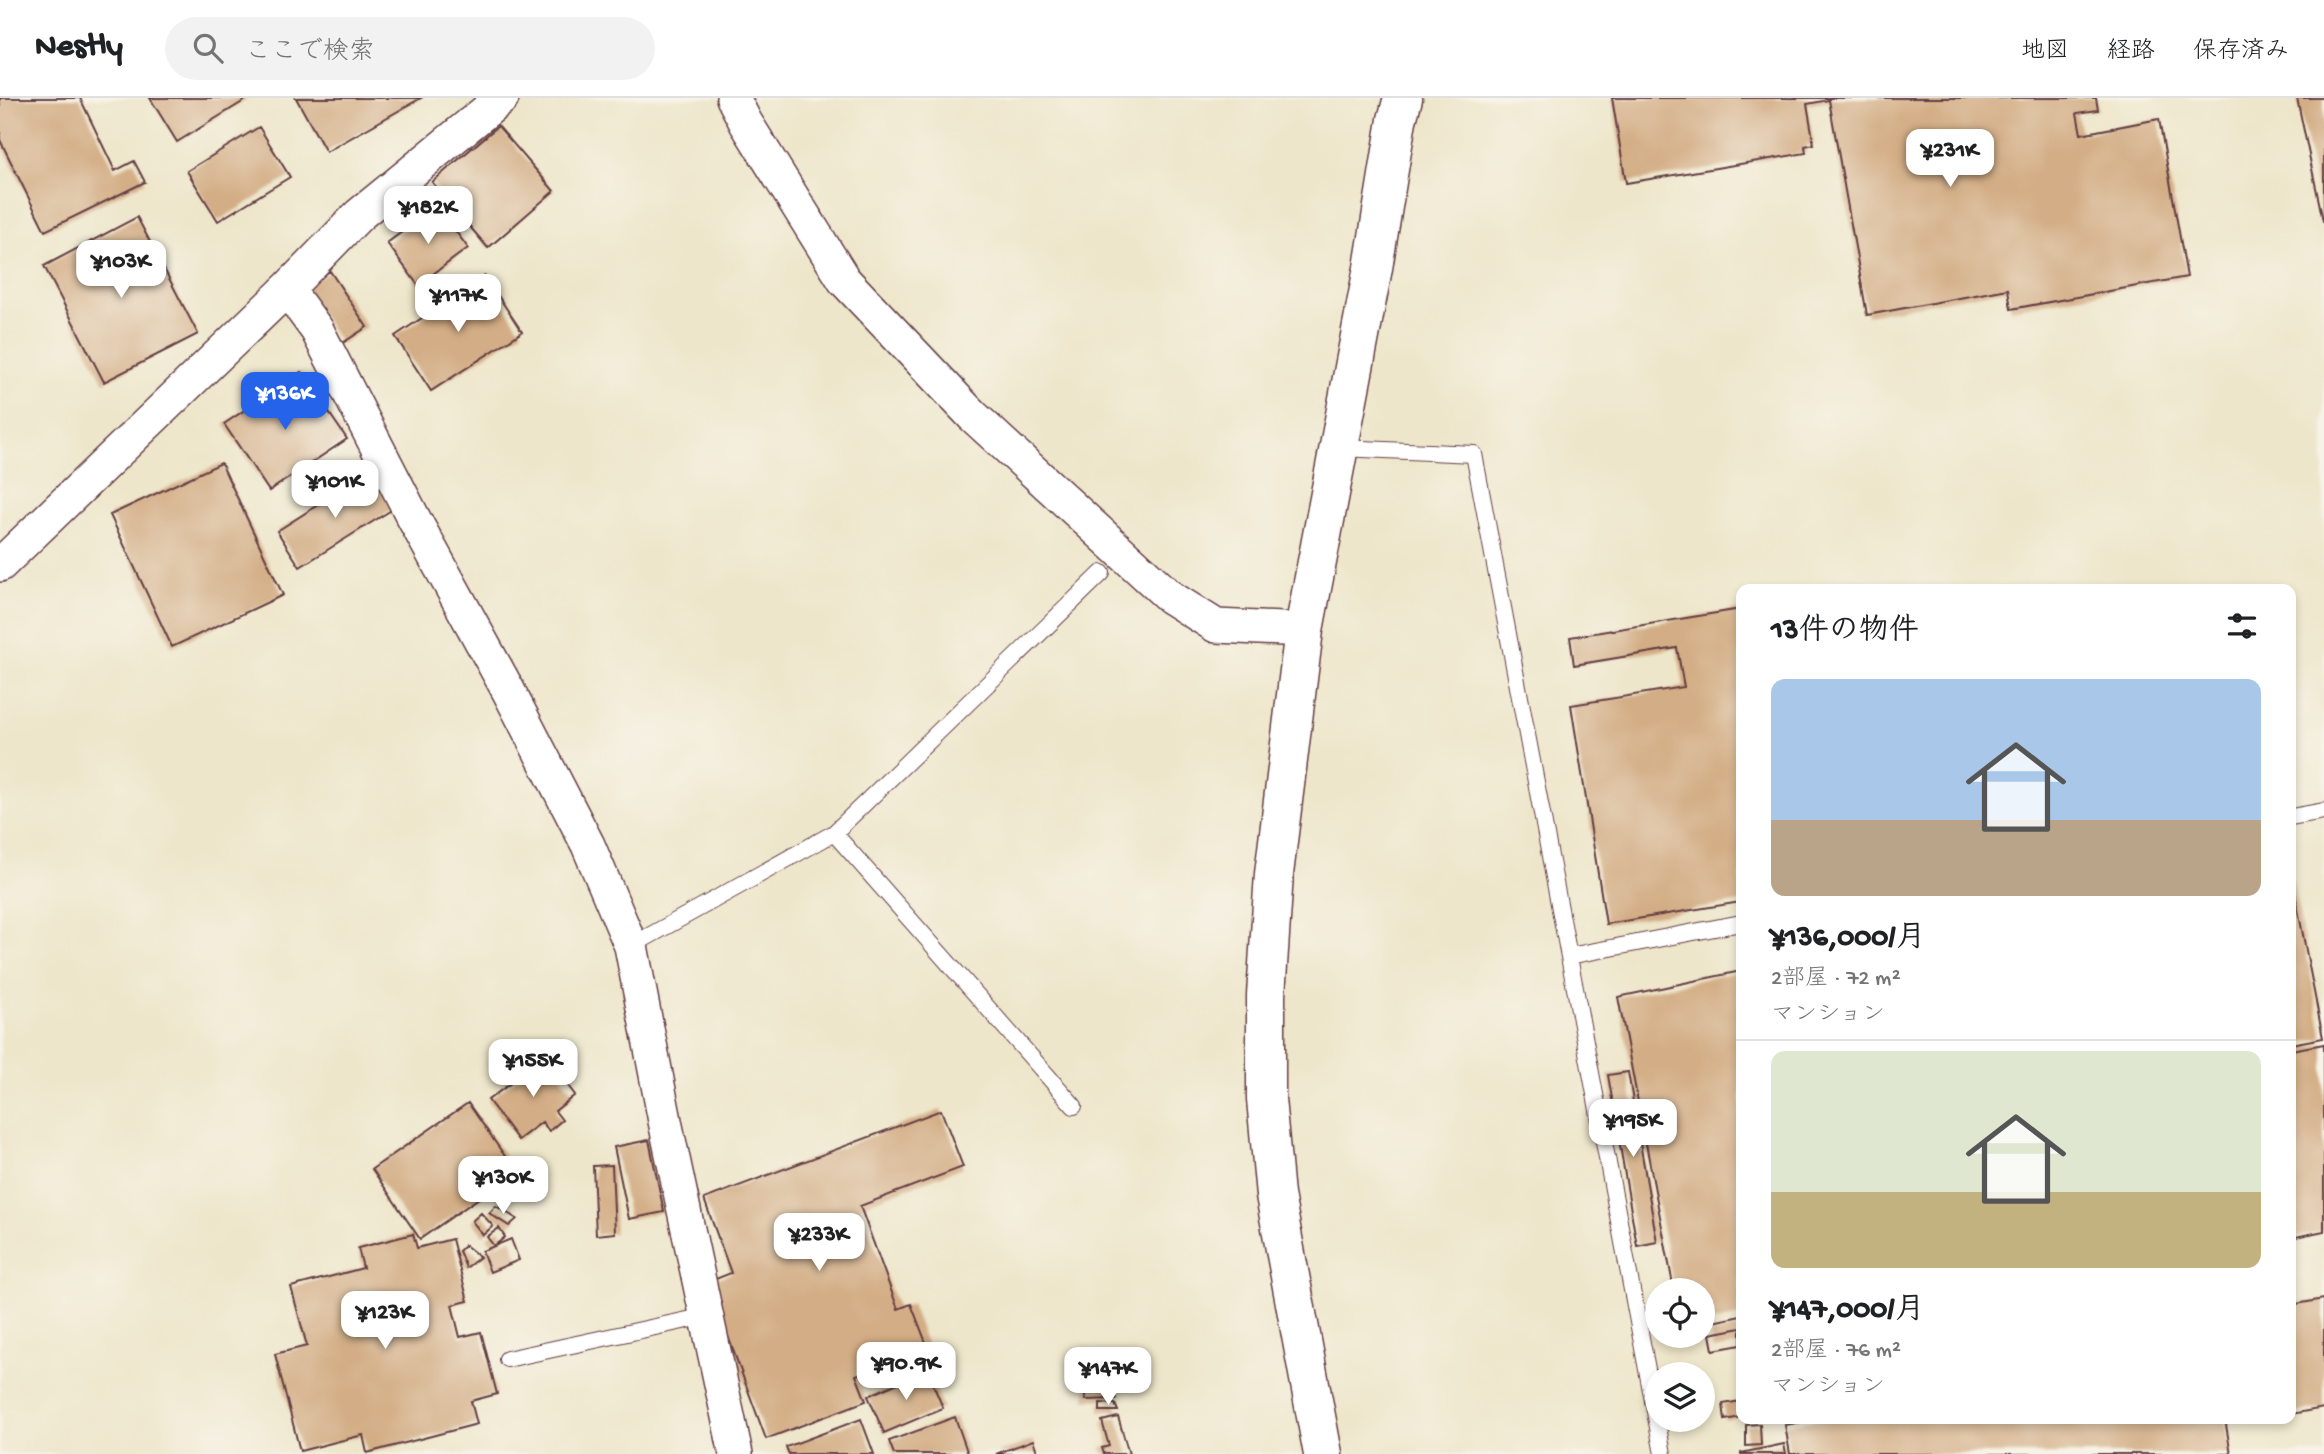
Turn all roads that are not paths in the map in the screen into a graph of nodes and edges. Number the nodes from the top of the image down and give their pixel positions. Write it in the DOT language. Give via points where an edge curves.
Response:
graph roads {
  1 [pos="502,98"];
  2 [pos="733,98"];
  3 [pos="1403,98"];
  4 [pos="287,289"];
  5 [pos="1339,447"];
  6 [pos="0,565"];
  7 [pos="1102,573"];
  8 [pos="1304,630"];
  9 [pos="2324,811"];
  10 [pos="2296,816"];
  11 [pos="834,833"];
  12 [pos="1736,924"];
  13 [pos="631,946"];
  14 [pos="1569,956"];
  15 [pos="1074,1106"];
  16 [pos="706,1315"];
  17 [pos="507,1359"];
  18 [pos="736,1454"];
  19 [pos="1323,1454"];
  20 [pos="1663,1454"];
  1 -- 4 [label="street" via="359,215"];
  2 -- 8 [label="street" via="844,280 972,415 1170,597 1216,626"];
  3 -- 5 [label="street"];
  4 -- 6 [label="street"];
  4 -- 13 [label="street" via="317,330 514,702 588,845"];
  5 -- 8 [label="street"];
  5 -- 14 [label="lane" via="1474,454"];
  7 -- 11 [label="lane"];
  8 -- 19 [label="street" via="1274,874 1266,995 1266,1099 1275,1195"];
  9 -- 10 [label="lane"];
  11 -- 13 [label="lane"];
  11 -- 15 [label="lane"];
  12 -- 14 [label="lane"];
  13 -- 16 [label="street"];
  14 -- 20 [label="lane"];
  16 -- 17 [label="lane"];
  16 -- 18 [label="street"];
}
